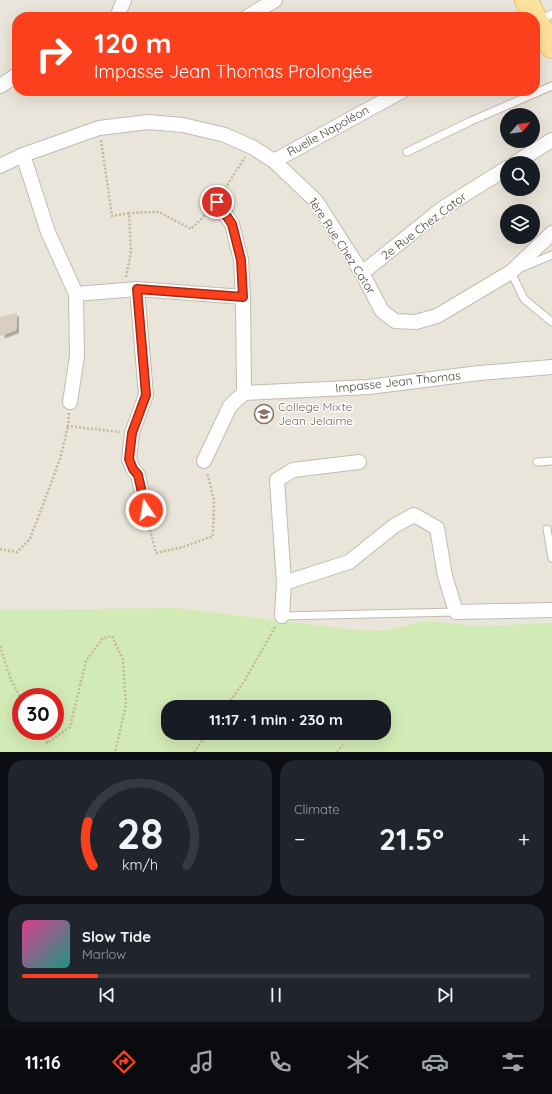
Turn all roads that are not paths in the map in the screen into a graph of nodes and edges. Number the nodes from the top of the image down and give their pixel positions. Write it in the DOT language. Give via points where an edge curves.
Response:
graph roads {
  1 [pos="124,0"];
  2 [pos="275,0"];
  3 [pos="526,0"];
  4 [pos="119,12"];
  5 [pos="255,12"];
  6 [pos="534,12"];
  7 [pos="540,21"];
  8 [pos="552,47"];
  9 [pos="12,78"];
  10 [pos="0,86"];
  11 [pos="552,86"];
  12 [pos="540,91"];
  13 [pos="393,96"];
  14 [pos="529,96"];
  15 [pos="552,140"];
  16 [pos="407,152"];
  17 [pos="23,155"];
  18 [pos="526,156"];
  19 [pos="274,161"];
  20 [pos="0,166"];
  21 [pos="500,172"];
  22 [pos="217,202"];
  23 [pos="552,233"];
  24 [pos="552,255"];
  25 [pos="511,272"];
  26 [pos="362,273"];
  27 [pos="130,289"];
  28 [pos="76,294"];
  29 [pos="243,297"];
  30 [pos="552,322"];
  31 [pos="552,367"];
  32 [pos="244,393"];
  33 [pos="70,402"];
  34 [pos="204,461"];
  35 [pos="552,461"];
  36 [pos="359,462"];
  37 [pos="537,462"];
  38 [pos="146,510"];
  39 [pos="547,529"];
  40 [pos="552,558"];
  41 [pos="284,583"];
  42 [pos="552,610"];
  43 [pos="456,612"];
  44 [pos="282,616"];
  1 -- 4 [label="street"];
  2 -- 5 [label="street"];
  3 -- 6 [label="main road"];
  7 -- 8 [label="main road"];
  9 -- 10 [label="street"];
  11 -- 12 [label="lane"];
  13 -- 19 [label="street, Ruelle Napoléon"];
  14 -- 16 [label="lane"];
  15 -- 18 [label="street"];
  17 -- 19 [label="street, 1ère Rue Chez Cator" via="99,128 148,122 183,125 225,135 252,147"];
  17 -- 20 [label="street, 1ère Rue Chez Cator"];
  17 -- 28 [label="street" via="48,232"];
  19 -- 26 [label="street, 1ère Rue Chez Cator" via="316,201"];
  21 -- 26 [label="street, 2e Rue Chez Cator" via="443,208"];
  22 -- 29 [label="street" via="232,224 241,260"];
  23 -- 25 [label="street, 1ère Rue Chez Cator"];
  24 -- 25 [label="lane"];
  25 -- 26 [label="street, 1ère Rue Chez Cator" via="437,316 416,322 395,321 382,311"];
  25 -- 30 [label="lane" via="524,299"];
  27 -- 28 [label="street"];
  27 -- 29 [label="street"];
  27 -- 38 [label="street" via="146,395 132,433 129,459 138,475"];
  28 -- 33 [label="street" via="77,356"];
  29 -- 32 [label="street"];
  31 -- 32 [label="street, Impasse Jean Thomas" via="479,373 369,388"];
  32 -- 34 [label="street" via="230,406"];
  35 -- 37 [label="lane"];
  36 -- 41 [label="street" via="293,470 277,480"];
  39 -- 40 [label="lane"];
  41 -- 43 [label="street" via="349,562 394,526 414,515 437,528 445,576"];
  41 -- 44 [label="street"];
  42 -- 43 [label="street"];
  43 -- 44 [label="lane"];
}
